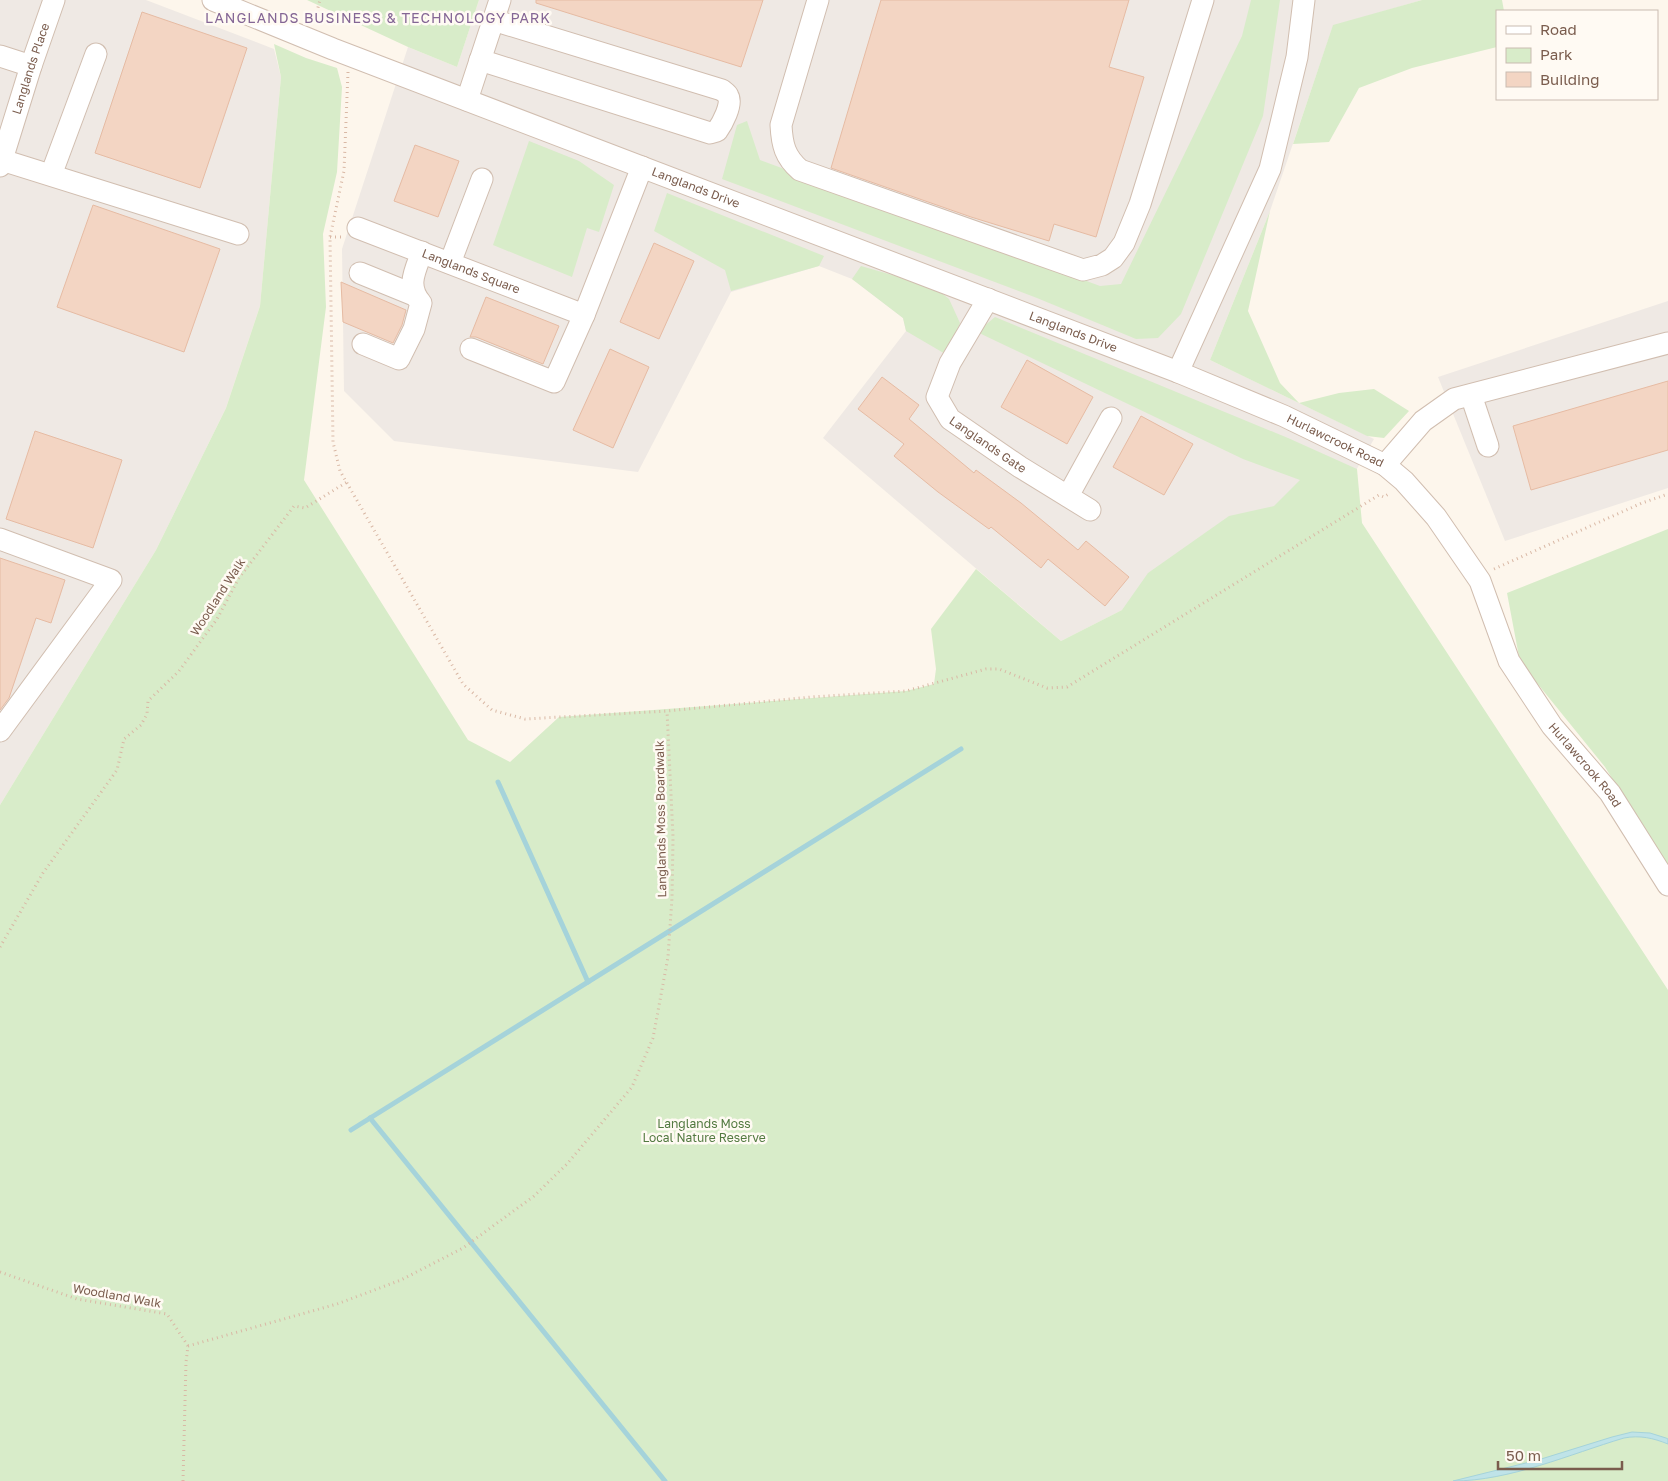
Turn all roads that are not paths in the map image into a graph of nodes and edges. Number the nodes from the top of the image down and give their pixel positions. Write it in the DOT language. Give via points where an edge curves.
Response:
graph roads {
  1 [pos="54,0"];
  2 [pos="212,0"];
  3 [pos="818,0"];
  4 [pos="1203,0"];
  5 [pos="1304,0"];
  6 [pos="497,10"];
  7 [pos="96,54"];
  8 [pos="0,56"];
  9 [pos="480,60"];
  10 [pos="31,66"];
  11 [pos="467,100"];
  12 [pos="1,163"];
  13 [pos="642,167"];
  14 [pos="51,175"];
  15 [pos="482,179"];
  16 [pos="358,228"];
  17 [pos="238,234"];
  18 [pos="422,252"];
  19 [pos="450,263"];
  20 [pos="360,273"];
  21 [pos="414,295"];
  22 [pos="988,300"];
  23 [pos="584,315"];
  24 [pos="1668,343"];
  25 [pos="363,344"];
  26 [pos="471,349"];
  27 [pos="1178,372"];
  28 [pos="1471,395"];
  29 [pos="1111,418"];
  30 [pos="1488,446"];
  31 [pos="1385,465"];
  32 [pos="1068,496"];
  33 [pos="1090,510"];
  34 [pos="0,539"];
  35 [pos="0,731"];
  36 [pos="1668,885"];
  1 -- 10 [label="street, Langlands Place"];
  2 -- 11 [label="street, Langlands Drive"];
  3 -- 4 [label="street" via="781,125 782,141 791,161 800,170 1083,270 1113,258 1124,243 1140,204"];
  5 -- 27 [label="street" via="1297,57 1270,169"];
  6 -- 9 [label="street"];
  6 -- 9 [label="street" via="722,90 729,103 724,122 717,131 710,133"];
  7 -- 14 [label="street"];
  8 -- 10 [label="street"];
  9 -- 11 [label="street"];
  10 -- 12 [label="street, Langlands Place"];
  11 -- 13 [label="street, Langlands Drive"];
  12 -- 14 [label="street"];
  13 -- 22 [label="street, Langlands Drive"];
  13 -- 23 [label="street"];
  14 -- 17 [label="street"];
  15 -- 19 [label="street"];
  16 -- 18 [label="street, Langlands Square"];
  18 -- 19 [label="street, Langlands Square"];
  18 -- 21 [label="street" via="412,282"];
  19 -- 23 [label="street, Langlands Square"];
  20 -- 21 [label="street"];
  21 -- 25 [label="street" via="421,303 414,330 399,359"];
  22 -- 27 [label="street, Langlands Drive"];
  22 -- 32 [label="street, Langlands Gate" via="950,363 937,397 950,419"];
  23 -- 26 [label="street" via="554,382"];
  24 -- 28 [label="street"];
  27 -- 31 [label="street, Hurlawcrook Road" via="1284,416"];
  28 -- 30 [label="street"];
  28 -- 31 [label="street" via="1454,399 1422,421"];
  29 -- 32 [label="street"];
  31 -- 36 [label="street, Hurlawcrook Road" via="1436,517 1480,581 1509,661 1552,726 1610,794"];
  32 -- 33 [label="street, Langlands Gate"];
  34 -- 35 [label="street" via="112,580"];
}
